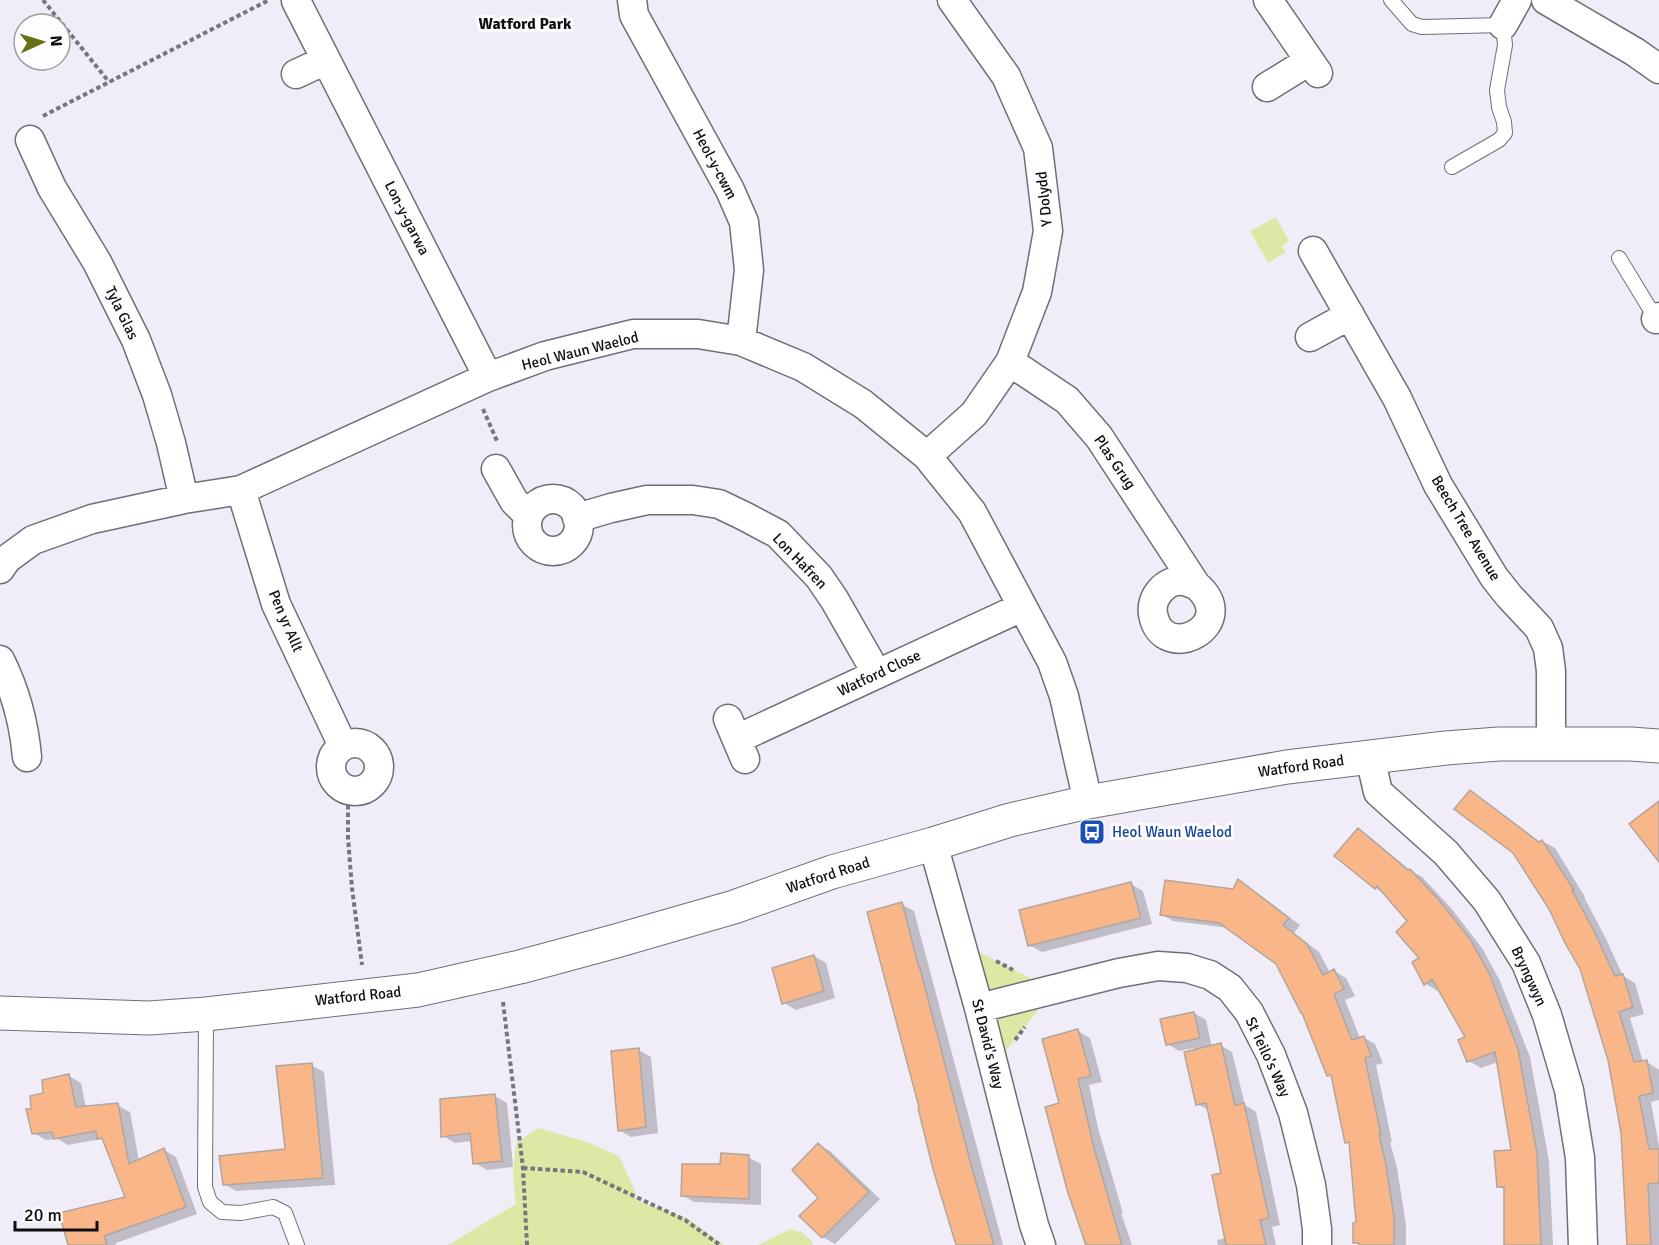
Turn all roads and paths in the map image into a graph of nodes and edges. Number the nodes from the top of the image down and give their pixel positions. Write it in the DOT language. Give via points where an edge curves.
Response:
graph roads {
  1 [pos="43,0"];
  2 [pos="632,0"];
  3 [pos="952,0"];
  4 [pos="1268,0"];
  5 [pos="1391,0"];
  6 [pos="1517,0"];
  7 [pos="1546,0"];
  8 [pos="282,1"];
  9 [pos="1503,25"];
  10 [pos="326,60"];
  11 [pos="1659,69"];
  12 [pos="296,74"];
  13 [pos="110,82"];
  14 [pos="1266,87"];
  15 [pos="30,140"];
  16 [pos="1452,167"];
  17 [pos="1313,251"];
  18 [pos="1619,258"];
  19 [pos="1350,315"];
  20 [pos="1658,320"];
  21 [pos="1310,337"];
  22 [pos="741,342"];
  23 [pos="1010,362"];
  24 [pos="480,380"];
  25 [pos="927,456"];
  26 [pos="496,469"];
  27 [pos="241,490"];
  28 [pos="184,499"];
  29 [pos="528,515"];
  30 [pos="577,518"];
  31 [pos="0,569"];
  32 [pos="1196,585"];
  33 [pos="1022,607"];
  34 [pos="0,660"];
  35 [pos="877,674"];
  36 [pos="737,739"];
  37 [pos="1551,744"];
  38 [pos="344,746"];
  39 [pos="1659,746"];
  40 [pos="27,757"];
  41 [pos="1370,757"];
  42 [pos="348,790"];
  43 [pos="1088,802"];
  44 [pos="933,844"];
  45 [pos="499,972"];
  46 [pos="366,995"];
  47 [pos="979,1008"];
  48 [pos="0,1013"];
  49 [pos="206,1014"];
  50 [pos="523,1168"];
  51 [pos="297,1245"];
  52 [pos="527,1245"];
  53 [pos="720,1245"];
  54 [pos="1041,1245"];
  55 [pos="1317,1245"];
  56 [pos="1583,1245"];
  1 -- 13 [label="path"];
  2 -- 22 [label="street, Heol-y-cwm" via="634,15 744,222 749,270"];
  3 -- 23 [label="street, Y Dolydd" via="1006,76 1038,148 1048,231 1037,292"];
  4 -- 14 [label="street" via="1313,67"];
  5 -- 9 [label="lane" via="1413,24 1422,27"];
  6 -- 9 [label="street"];
  7 -- 11 [label="street"];
  8 -- 10 [label="street, Lon-y-garwa"];
  8 -- 13 [label="path"];
  9 -- 16 [label="lane" via="1505,45 1497,90 1505,133"];
  10 -- 12 [label="street"];
  10 -- 24 [label="street, Lon-y-garwa"];
  13 -- 15 [label="path" via="39,118"];
  15 -- 28 [label="street, Tyla Glas" via="52,188 97,262 136,340 157,395"];
  17 -- 19 [label="street, Beech Tree Avenue"];
  18 -- 20 [label="lane"];
  19 -- 21 [label="street"];
  19 -- 37 [label="street, Beech Tree Avenue" via="1397,398 1438,484 1488,568 1539,628 1548,648 1551,671"];
  22 -- 24 [label="street, Heol Waun Waelod" via="698,334 633,334 545,356"];
  22 -- 25 [label="street, Heol Waun Waelod" via="803,367 863,404"];
  23 -- 25 [label="street, Y Dolydd" via="974,414"];
  23 -- 32 [label="street, Plas Grug" via="1067,400 1099,437"];
  24 -- 26 [label="path" via="502,453"];
  24 -- 27 [label="street, Heol Waun Waelod"];
  25 -- 33 [label="street, Heol Waun Waelod" via="972,512"];
  26 -- 29 [label="street" via="514,501"];
  27 -- 28 [label="street, Heol Waun Waelod"];
  27 -- 38 [label="street, Pen yr Allt" via="276,604"];
  28 -- 31 [label="street, Heol Waun Waelod" via="92,519 33,540"];
  29 -- 30 [label="street" via="543,501 553,499 571,507"];
  29 -- 30 [label="street" via="529,537 536,545 556,551 573,541"];
  30 -- 35 [label="street, Lon Hafren" via="647,500 719,504 744,516 778,534 819,577"];
  33 -- 35 [label="street, Watford Close"];
  33 -- 43 [label="street, Heol Waun Waelod" via="1052,662 1064,696"];
  34 -- 40 [label="street" via="16,697"];
  35 -- 36 [label="street, Watford Close"];
  37 -- 39 [label="street, Watford Road"];
  37 -- 41 [label="street, Watford Road" via="1457,747"];
  38 -- 42 [label="street" via="331,765 335,781"];
  38 -- 42 [label="street" via="366,746 379,764 370,785"];
  41 -- 43 [label="street, Watford Road" via="1287,767"];
  41 -- 56 [label="street, Bryngwyn" via="1378,792 1446,853 1487,901 1526,963 1547,1015 1569,1090 1581,1158"];
  42 -- 46 [label="path" via="351,888"];
  43 -- 44 [label="street, Watford Road" via="1010,820"];
  44 -- 45 [label="street, Watford Road" via="832,872 734,907"];
  44 -- 47 [label="street, St David's Way"];
  45 -- 46 [label="street, Watford Road" via="418,990"];
  45 -- 50 [label="path"];
  46 -- 49 [label="street, Watford Road"];
  47 -- 54 [label="street, St David's Way"];
  47 -- 55 [label="street, St Teilo's Way" via="1158,966 1188,968 1210,975 1230,988 1249,1012 1271,1055 1293,1113 1311,1185"];
  48 -- 49 [label="street, Watford Road" via="149,1018"];
  49 -- 51 [label="lane" via="205,1187 210,1202 222,1212 273,1207 285,1213"];
  50 -- 52 [label="path"];
  50 -- 53 [label="path" via="583,1172 685,1220"];
}
